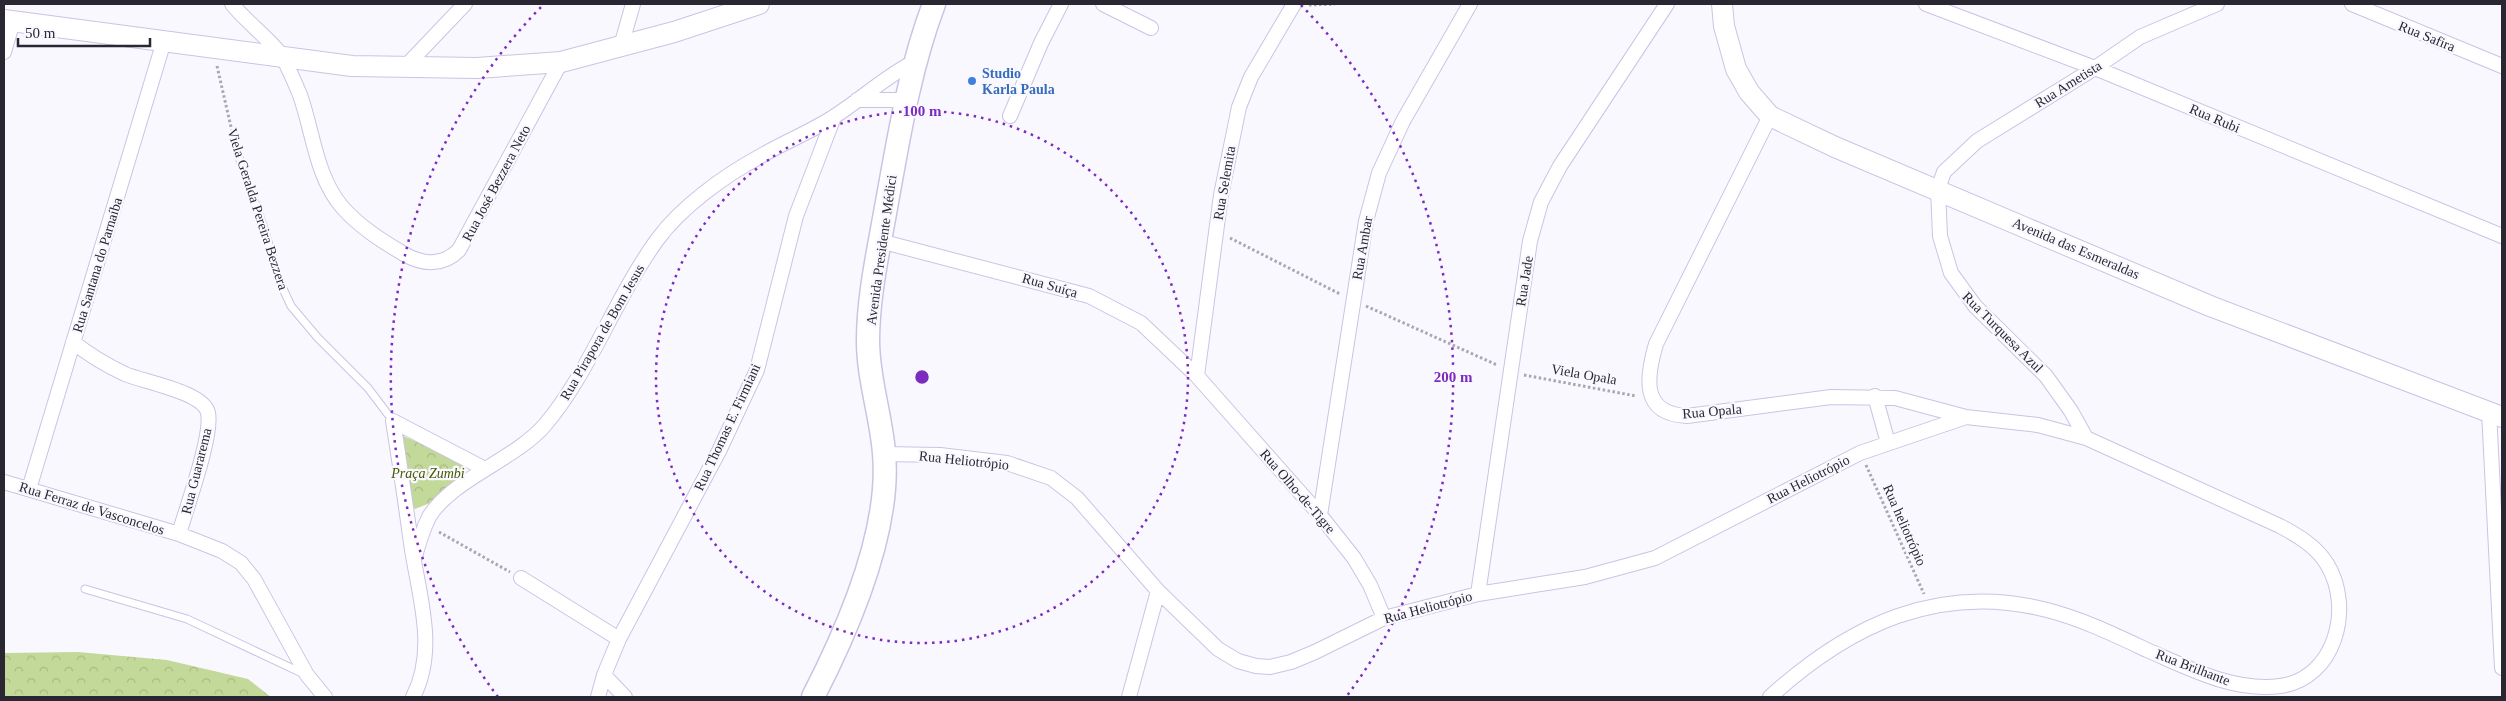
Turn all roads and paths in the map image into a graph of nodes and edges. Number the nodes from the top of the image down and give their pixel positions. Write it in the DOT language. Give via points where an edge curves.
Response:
graph roads {
  1 [pos="232,4"];
  2 [pos="465,4"];
  3 [pos="633,4"];
  4 [pos="759,4"];
  5 [pos="1061,4"];
  6 [pos="1103,4"];
  7 [pos="1336,4"];
  8 [pos="1470,4"];
  9 [pos="1667,4"];
  10 [pos="1722,4"];
  11 [pos="1926,4"];
  12 [pos="2217,4"];
  13 [pos="2352,4"];
  14 [pos="1294,5"];
  15 [pos="935,7"];
  16 [pos="9,20"];
  17 [pos="1151,28"];
  18 [pos="164,41"];
  19 [pos="621,46"];
  20 [pos="213,48"];
  21 [pos="4,52"];
  22 [pos="283,58"];
  23 [pos="916,61"];
  24 [pos="561,62"];
  25 [pos="2502,66"];
  26 [pos="404,68"];
  27 [pos="2095,68"];
  28 [pos="857,100"];
  29 [pos="907,100"];
  30 [pos="1010,116"];
  31 [pos="1770,116"];
  32 [pos="834,117"];
  33 [pos="236,149"];
  34 [pos="1938,189"];
  35 [pos="2502,236"];
  36 [pos="880,240"];
  37 [pos="73,342"];
  38 [pos="1511,372"];
  39 [pos="1197,376"];
  40 [pos="1875,396"];
  41 [pos="1653,399"];
  42 [pos="2496,414"];
  43 [pos="1966,417"];
  44 [pos="393,421"];
  45 [pos="2086,438"];
  46 [pos="1888,444"];
  47 [pos="1860,453"];
  48 [pos="884,454"];
  49 [pos="484,469"];
  50 [pos="4,482"];
  51 [pos="30,489"];
  52 [pos="1320,515"];
  53 [pos="426,524"];
  54 [pos="179,534"];
  55 [pos="414,560"];
  56 [pos="521,578"];
  57 [pos="85,590"];
  58 [pos="1158,591"];
  59 [pos="1478,594"];
  60 [pos="1929,606"];
  61 [pos="1384,618"];
  62 [pos="618,638"];
  63 [pos="2502,668"];
  64 [pos="307,675"];
  65 [pos="604,675"];
  66 [pos="325,697"];
  67 [pos="413,697"];
  68 [pos="598,697"];
  69 [pos="625,697"];
  70 [pos="813,697"];
  71 [pos="1129,697"];
  72 [pos="1770,697"];
  1 -- 22 [label="street, Rua José Bezzera Neto"];
  2 -- 26 [label="street"];
  3 -- 19 [label="street"];
  4 -- 19 [label="main road" via="712,21"];
  5 -- 30 [label="street"];
  6 -- 17 [label="street"];
  7 -- 14 [label="path"];
  8 -- 52 [label="street, Rua Ambar" via="1403,121 1379,173 1366,221"];
  9 -- 38 [label="street, Rua Jade" via="1560,166 1541,202 1530,241"];
  10 -- 31 [label="main road, Avenida das Esmeraldas" via="1724,26 1736,69 1749,92"];
  11 -- 27 [label="street, Rua Rubi"];
  12 -- 27 [label="street, Rua Ametista" via="2140,38"];
  13 -- 25 [label="street, Rua Safira"];
  14 -- 39 [label="street, Rua Selemita" via="1251,77 1239,107 1218,213"];
  15 -- 23 [label="main road, Avenida Presidente Médici"];
  16 -- 18 [label="main road"];
  16 -- 21 [label="street"];
  18 -- 20 [label="main road"];
  18 -- 37 [label="street, Rua Santana do Parnaíba"];
  19 -- 24 [label="main road"];
  20 -- 22 [label="main road"];
  20 -- 33 [label="path, Viela Geralda Pereira Bezzera"];
  22 -- 24 [label="street, Rua José Bezzera Neto" via="300,94 325,177 342,207 370,232 412,259 438,263 452,258 470,234"];
  22 -- 26 [label="main road"];
  23 -- 28 [label="street, Rua Pirapora de Bom Jesus" via="895,71"];
  23 -- 29 [label="main road, Avenida Presidente Médici"];
  24 -- 26 [label="main road" via="496,68"];
  27 -- 34 [label="street, Rua Ametista" via="1977,141 1944,172"];
  27 -- 35 [label="street, Rua Rubi"];
  28 -- 29 [label="street"];
  28 -- 32 [label="street, Rua Pirapora de Bom Jesus"];
  29 -- 36 [label="main road, Avenida Presidente Médici"];
  31 -- 34 [label="main road, Avenida das Esmeraldas" via="1835,147"];
  31 -- 41 [label="street" via="1656,344 1648,377"];
  32 -- 49 [label="street, Rua Pirapora de Bom Jesus" via="757,158 694,201 658,238 626,286 572,387 543,427 520,448"];
  32 -- 62 [label="street, Rua Thomas E. Firmiani" via="796,216 757,370 719,451"];
  33 -- 44 [label="lane, Viela Geralda Pereira Bezzera" via="264,228 278,280 292,306 318,338 368,388"];
  34 -- 42 [label="main road, Avenida das Esmeraldas" via="2210,306"];
  34 -- 45 [label="street, Rua Turquesa Azul" via="1940,236 1955,281 1975,306 2046,376"];
  36 -- 39 [label="street, Rua Suíça" via="1089,296 1141,323"];
  36 -- 48 [label="main road, Avenida Presidente Médici" via="868,341 871,383"];
  37 -- 51 [label="street, Rua Santana do Parnaíba"];
  37 -- 54 [label="street, Rua Guararema" via="104,363 192,396 204,403 208,410 207,432"];
  38 -- 41 [label="path, Viela Opala"];
  38 -- 59 [label="street, Rua Jade"];
  39 -- 52 [label="street, Rua Olho-de-Tigre"];
  40 -- 41 [label="street, Rua Opala" via="1831,397 1687,416 1665,412"];
  40 -- 43 [label="street, Rua Opala" via="1927,405"];
  40 -- 46 [label="street"];
  42 -- 63 [label="street"];
  43 -- 45 [label="street, Rua Brilhante" via="2038,425"];
  43 -- 46 [label="street, Rua Heliotrópio"];
  44 -- 49 [label="street"];
  44 -- 55 [label="street"];
  45 -- 60 [label="street, Rua Brilhante" via="2280,526 2302,538 2316,551 2332,575 2338,612 2329,655 2318,669 2293,683 2272,687 2249,686 2204,675 2076,619 2047,610 1996,602"];
  46 -- 47 [label="street, Rua Heliotrópio"];
  47 -- 59 [label="street, Rua Heliotrópio" via="1655,558 1585,577"];
  47 -- 60 [label="path, Rua heliotrópio"];
  48 -- 58 [label="street, Rua Heliotrópio" via="940,455 1008,463 1050,478 1077,498"];
  48 -- 70 [label="main road, Avenida Presidente Médici" via="882,504 874,547 835,654"];
  49 -- 53 [label="street, Rua Pirapora de Bom Jesus" via="444,500"];
  50 -- 51 [label="street, Rua Ferraz de Vasconcelos"];
  51 -- 54 [label="street, Rua Ferraz de Vasconcelos"];
  52 -- 61 [label="street, Rua Olho-de-Tigre" via="1354,558"];
  53 -- 55 [label="street, Rua Pirapora de Bom Jesus"];
  53 -- 56 [label="path"];
  54 -- 64 [label="street" via="222,551 240,563 254,579"];
  55 -- 67 [label="street, Rua Pirapora de Bom Jesus" via="425,642 420,684"];
  56 -- 62 [label="street"];
  57 -- 64 [label="lane" via="187,620"];
  58 -- 61 [label="street, Rua Heliotrópio" via="1218,649 1238,661 1256,666 1270,667 1291,662"];
  58 -- 71 [label="street"];
  59 -- 61 [label="street, Rua Heliotrópio"];
  60 -- 72 [label="street, Rua Brilhante" via="1902,613 1842,642"];
  62 -- 65 [label="street, Rua Thomas E. Firmiani"];
  64 -- 66 [label="street"];
  65 -- 68 [label="street, Rua Thomas E. Firmiani"];
  65 -- 69 [label="street"];
}
